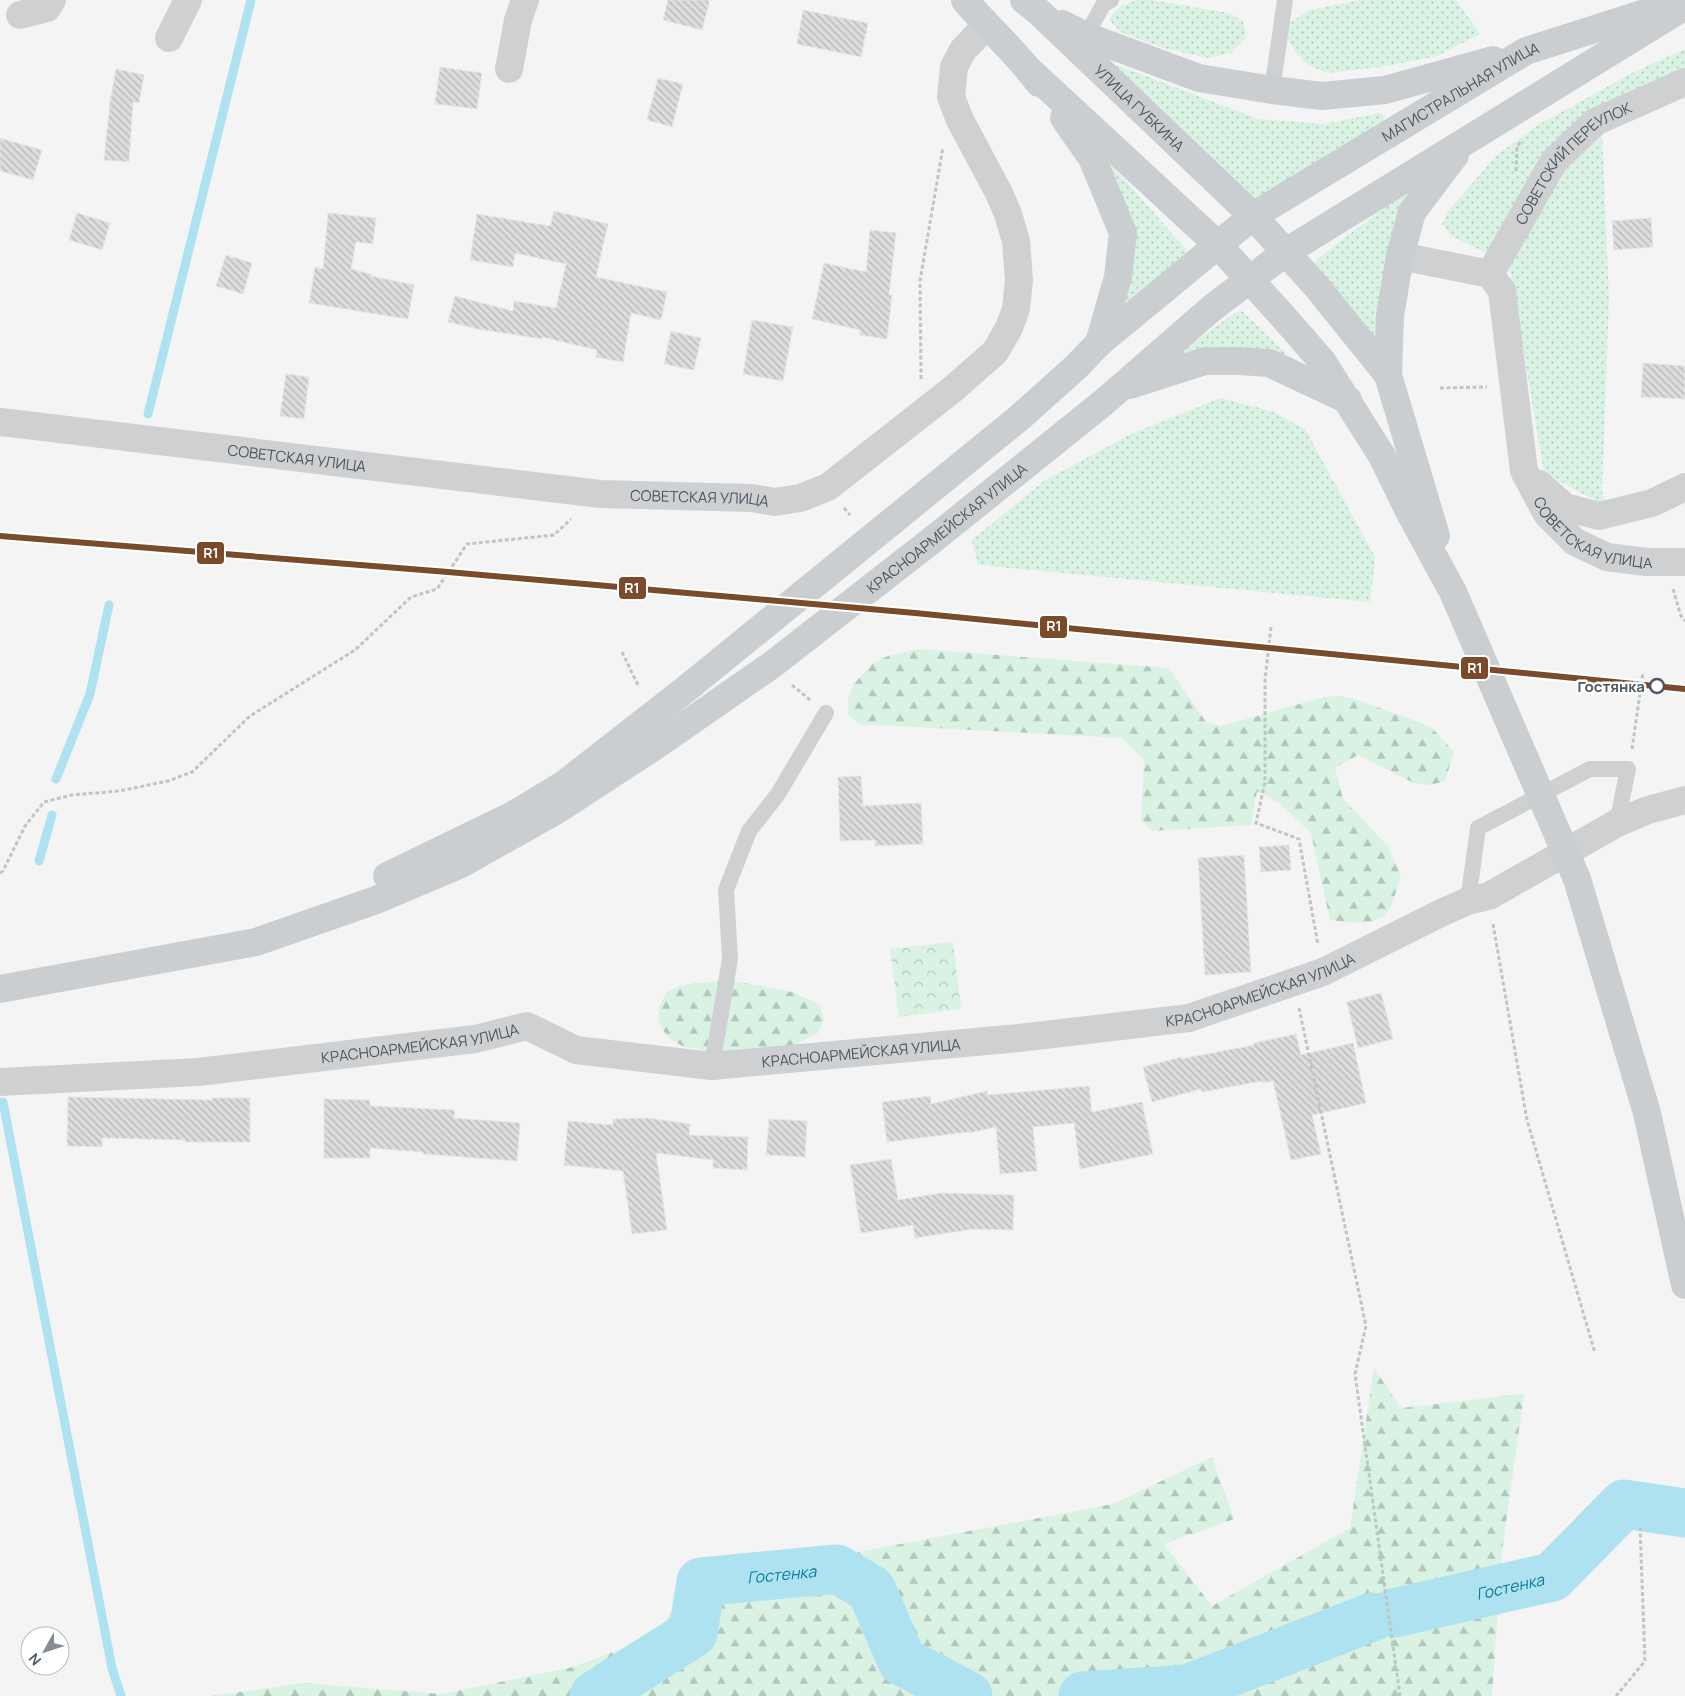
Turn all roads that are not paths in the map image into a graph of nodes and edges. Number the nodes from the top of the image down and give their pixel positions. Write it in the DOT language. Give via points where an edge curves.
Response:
graph roads {
  1 [pos="52,0"];
  2 [pos="188,0"];
  3 [pos="525,0"];
  4 [pos="964,0"];
  5 [pos="1111,0"];
  6 [pos="1285,0"];
  7 [pos="1684,0"];
  8 [pos="1031,6"];
  9 [pos="1685,6"];
  10 [pos="20,15"];
  11 [pos="986,26"];
  12 [pos="1086,36"];
  13 [pos="169,38"];
  14 [pos="1526,51"];
  15 [pos="509,69"];
  16 [pos="1029,70"];
  17 [pos="1100,70"];
  18 [pos="1685,82"];
  19 [pos="1272,90"];
  20 [pos="1465,142"];
  21 [pos="1253,216"];
  22 [pos="1218,245"];
  23 [pos="1286,252"];
  24 [pos="1400,256"];
  25 [pos="1490,274"];
  26 [pos="1248,280"];
  27 [pos="1099,343"];
  28 [pos="1388,375"];
  29 [pos="1122,388"];
  30 [pos="1348,400"];
  31 [pos="0,422"];
  32 [pos="1524,471"];
  33 [pos="1685,487"];
  34 [pos="1678,573"];
  35 [pos="1453,592"];
  36 [pos="826,713"];
  37 [pos="1685,800"];
  38 [pos="1617,823"];
  39 [pos="1478,899"];
  40 [pos="121,967"];
  41 [pos="0,989"];
  42 [pos="712,1066"];
  43 [pos="0,1082"];
  44 [pos="1685,1285"];
  1 -- 10 [label="street" via="47,8"];
  2 -- 13 [label="street"];
  3 -- 15 [label="street"];
  4 -- 11 [label="main road"];
  5 -- 12 [label="lane" via="1103,5"];
  6 -- 19 [label="lane"];
  7 -- 14 [label="main road, МАГИСТРАЛЬНАЯ УЛИЦА"];
  8 -- 12 [label="main road"];
  8 -- 17 [label="main road, УЛИЦА ГУБКИНА"];
  9 -- 20 [label="main road"];
  11 -- 16 [label="main road"];
  11 -- 31 [label="street, СОВЕТСКАЯ УЛИЦА" via="963,50 954,68 951,97 1008,214 1016,241 1019,280 1016,309 995,352 828,487 800,498 775,502 752,498 600,494"];
  12 -- 17 [label="lane"];
  12 -- 19 [label="main road" via="1199,78"];
  14 -- 19 [label="main road" via="1384,90 1322,96"];
  14 -- 21 [label="main road, МАГИСТРАЛЬНАЯ УЛИЦА"];
  16 -- 22 [label="main road"];
  16 -- 27 [label="main road" via="1092,158 1123,232 1118,277"];
  17 -- 21 [label="main road, УЛИЦА ГУБКИНА"];
  18 -- 25 [label="street, СОВЕТСКИЙ ПЕРЕУЛОК" via="1595,122 1554,161"];
  20 -- 23 [label="main road"];
  20 -- 24 [label="main road" via="1412,212"];
  21 -- 22 [label="main road, КРАСНОАРМЕЙСКАЯ УЛИЦА"];
  21 -- 23 [label="main road, УЛИЦА ГУБКИНА"];
  22 -- 26 [label="main road"];
  22 -- 27 [label="main road, КРАСНОАРМЕЙСКАЯ УЛИЦА"];
  23 -- 26 [label="main road, КРАСНОАРМЕЙСКАЯ УЛИЦА"];
  23 -- 28 [label="main road, УЛИЦА ГУБКИНА"];
  24 -- 25 [label="street"];
  24 -- 28 [label="main road" via="1390,316"];
  25 -- 32 [label="street, СОВЕТСКАЯ УЛИЦА" via="1502,291"];
  26 -- 29 [label="main road, КРАСНОАРМЕЙСКАЯ УЛИЦА"];
  26 -- 30 [label="main road" via="1322,361"];
  27 -- 40 [label="main road, КРАСНОАРМЕЙСКАЯ УЛИЦА" via="1019,418 686,689 563,784 513,815 326,902"];
  28 -- 35 [label="main road"];
  29 -- 30 [label="main road" via="1206,361 1240,361 1269,363"];
  29 -- 40 [label="main road, КРАСНОАРМЕЙСКАЯ УЛИЦА" via="931,541 779,672 658,744 558,810 461,864 376,900 256,942"];
  30 -- 35 [label="main road" via="1382,456"];
  32 -- 33 [label="street, СОВЕТСКАЯ УЛИЦА" via="1565,507 1599,516 1652,503"];
  32 -- 34 [label="street, СОВЕТСКАЯ УЛИЦА" via="1547,514 1575,542 1607,557 1646,562"];
  35 -- 44 [label="main road" via="1577,879 1647,1114"];
  36 -- 42 [label="lane" via="778,794 749,831 726,890 730,959"];
  37 -- 38 [label="street, КРАСНОАРМЕЙСКАЯ УЛИЦА"];
  38 -- 39 [label="street, КРАСНОАРМЕЙСКАЯ УЛИЦА"];
  38 -- 39 [label="lane" via="1628,769 1590,769 1478,828"];
  39 -- 42 [label="street, КРАСНОАРМЕЙСКАЯ УЛИЦА" via="1443,912 1323,972 1189,1018 1019,1038"];
  40 -- 41 [label="main road, КРАСНОАРМЕЙСКАЯ УЛИЦА"];
  42 -- 43 [label="street, КРАСНОАРМЕЙСКАЯ УЛИЦА" via="576,1050 527,1026 475,1039 198,1072"];
}
